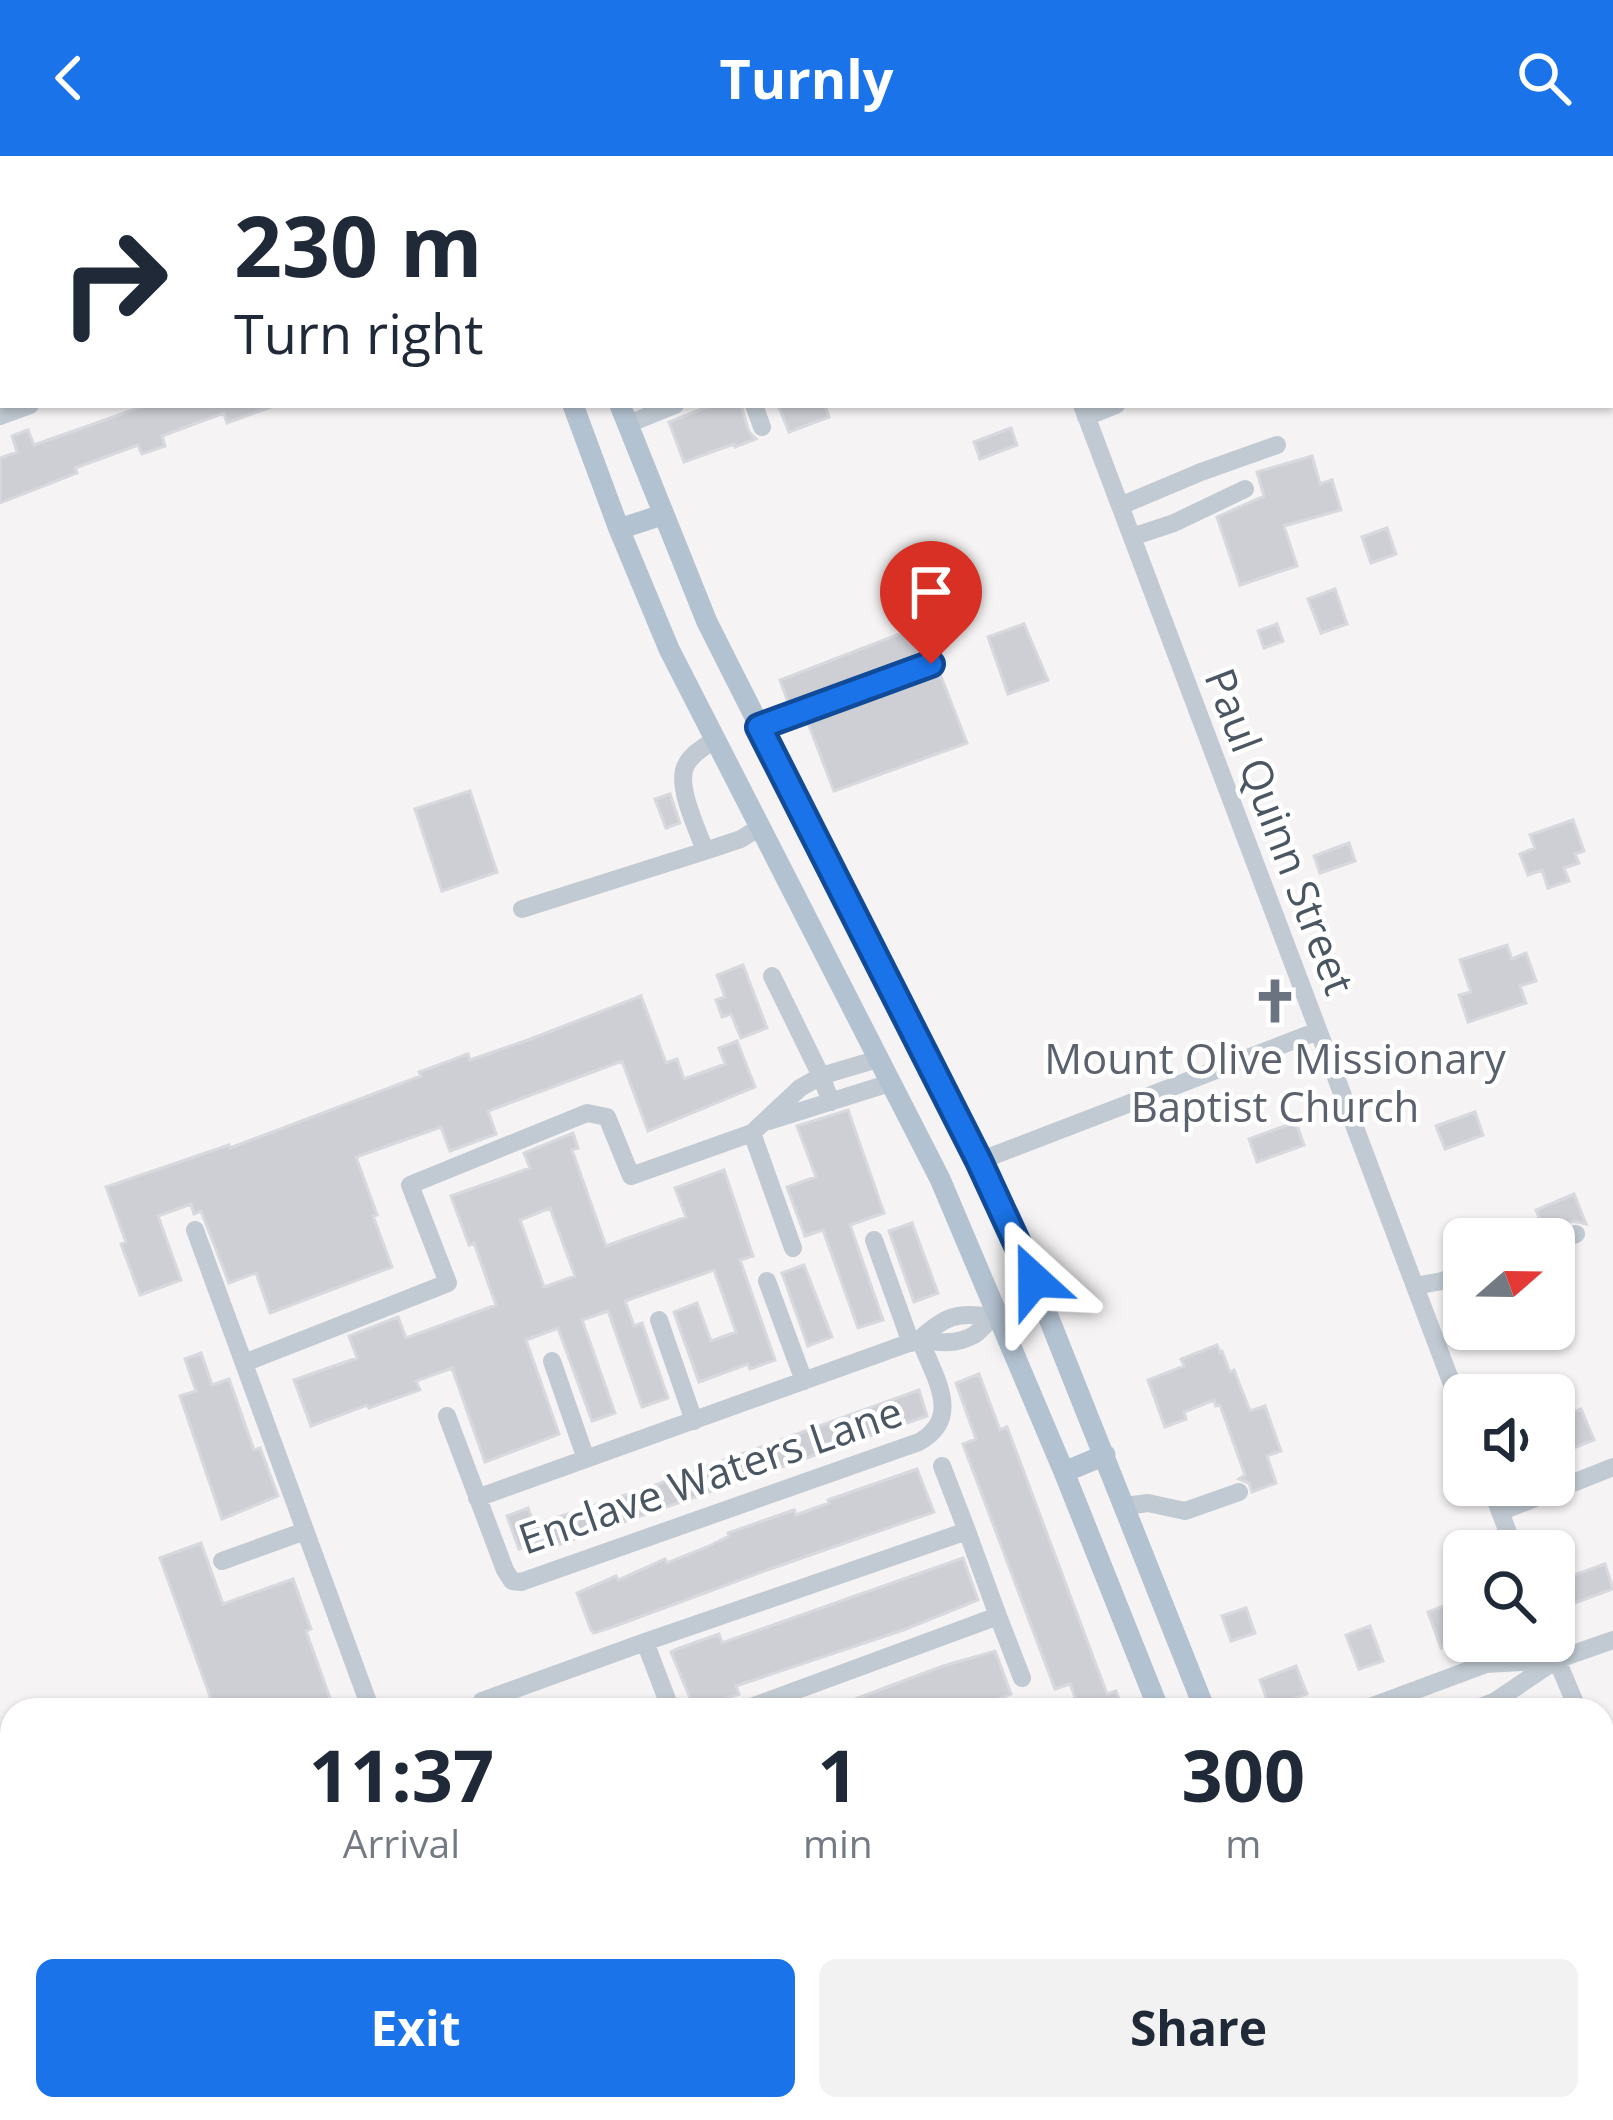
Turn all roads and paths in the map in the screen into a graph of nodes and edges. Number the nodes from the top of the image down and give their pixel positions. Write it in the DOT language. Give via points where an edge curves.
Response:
graph roads {
  1 [pos="574,408"];
  2 [pos="658,408"];
  3 [pos="755,408"];
  4 [pos="1084,411"];
  5 [pos="624,414"];
  6 [pos="762,427"];
  7 [pos="1277,445"];
  8 [pos="1245,489"];
  9 [pos="1120,506"];
  10 [pos="662,515"];
  11 [pos="620,529"];
  12 [pos="1132,537"];
  13 [pos="931,664"];
  14 [pos="759,727"];
  15 [pos="716,739"];
  16 [pos="800,807"];
  17 [pos="760,827"];
  18 [pos="705,851"];
  19 [pos="522,910"];
  20 [pos="772,976"];
  21 [pos="1318,1030"];
  22 [pos="878,1059"];
  23 [pos="821,1076"];
  24 [pos="890,1083"];
  25 [pos="831,1102"];
  26 [pos="760,1127"];
  27 [pos="979,1161"];
  28 [pos="195,1230"];
  29 [pos="874,1240"];
  30 [pos="793,1248"];
  31 [pos="767,1281"];
  32 [pos="1443,1281"];
  33 [pos="1415,1286"];
  34 [pos="994,1316"];
  35 [pos="952,1318"];
  36 [pos="659,1320"];
  37 [pos="961,1339"];
  38 [pos="915,1341"];
  39 [pos="552,1360"];
  40 [pos="244,1363"];
  41 [pos="1448,1374"];
  42 [pos="803,1382"];
  43 [pos="447,1416"];
  44 [pos="694,1421"];
  45 [pos="1105,1455"];
  46 [pos="586,1460"];
  47 [pos="942,1466"];
  48 [pos="1613,1467"];
  49 [pos="1064,1472"];
  50 [pos="1239,1492"];
  51 [pos="476,1498"];
  52 [pos="1125,1506"];
  53 [pos="1498,1506"];
  54 [pos="1500,1512"];
  55 [pos="1507,1530"];
  56 [pos="305,1531"];
  57 [pos="967,1531"];
  58 [pos="222,1561"];
  59 [pos="998,1616"];
  60 [pos="1613,1640"];
  61 [pos="645,1642"];
  62 [pos="1575,1646"];
  63 [pos="1495,1662"];
  64 [pos="1539,1662"];
  65 [pos="1557,1662"];
  66 [pos="1022,1678"];
  67 [pos="367,1698"];
  68 [pos="490,1698"];
  69 [pos="666,1698"];
  70 [pos="775,1698"];
  71 [pos="1154,1698"];
  72 [pos="1200,1698"];
  73 [pos="1394,1698"];
  74 [pos="1498,1698"];
  75 [pos="1573,1698"];
  1 -- 11 [label="main road"];
  2 -- 5 [label="street"];
  3 -- 6 [label="street"];
  4 -- 9 [label="street, Paul Quinn Street"];
  5 -- 10 [label="main road"];
  7 -- 9 [label="street"];
  8 -- 12 [label="street"];
  9 -- 12 [label="street, Paul Quinn Street"];
  10 -- 11 [label="main road"];
  10 -- 14 [label="main road"];
  11 -- 15 [label="main road"];
  12 -- 21 [label="street, Paul Quinn Street"];
  13 -- 14 [label="street"];
  14 -- 16 [label="main road"];
  15 -- 17 [label="main road"];
  15 -- 18 [label="street" via="694,755 682,778"];
  16 -- 17 [label="main road"];
  16 -- 27 [label="main road"];
  17 -- 18 [label="street"];
  17 -- 22 [label="main road"];
  18 -- 19 [label="street"];
  20 -- 23 [label="street"];
  21 -- 27 [label="street"];
  21 -- 33 [label="street, Paul Quinn Street"];
  22 -- 23 [label="street"];
  22 -- 24 [label="main road"];
  23 -- 25 [label="street"];
  23 -- 26 [label="street"];
  24 -- 25 [label="street"];
  24 -- 34 [label="main road" via="940,1179"];
  25 -- 26 [label="street"];
  26 -- 30 [label="street"];
  26 -- 40 [label="street" via="632,1176 607,1117 587,1113 410,1185 448,1283"];
  27 -- 45 [label="main road"];
  28 -- 40 [label="street"];
  29 -- 38 [label="street"];
  31 -- 42 [label="street"];
  32 -- 33 [label="street"];
  33 -- 41 [label="street, Paul Quinn Street"];
  34 -- 35 [label="street"];
  34 -- 37 [label="street"];
  34 -- 49 [label="main road"];
  35 -- 37 [label="street"];
  35 -- 38 [label="street"];
  36 -- 44 [label="street"];
  37 -- 38 [label="street"];
  38 -- 42 [label="street"];
  38 -- 51 [label="street, Enclave Waters Lane" via="945,1406 943,1420 935,1433 897,1450 521,1582 505,1570"];
  39 -- 46 [label="street"];
  40 -- 56 [label="street"];
  42 -- 44 [label="street"];
  43 -- 51 [label="street, Enclave Waters Lane"];
  44 -- 46 [label="street"];
  45 -- 49 [label="main road"];
  45 -- 52 [label="main road"];
  46 -- 51 [label="street"];
  47 -- 57 [label="street"];
  48 -- 54 [label="street"];
  49 -- 71 [label="main road"];
  50 -- 52 [label="street" via="1185,1511"];
  52 -- 72 [label="main road"];
  53 -- 54 [label="street"];
  54 -- 55 [label="street"];
  56 -- 58 [label="street"];
  56 -- 67 [label="street"];
  57 -- 59 [label="street"];
  57 -- 61 [label="street"];
  59 -- 66 [label="street"];
  59 -- 70 [label="street"];
  60 -- 62 [label="street"];
  61 -- 68 [label="street"];
  61 -- 69 [label="street"];
  63 -- 73 [label="street"];
  64 -- 74 [label="street"];
  65 -- 75 [label="street"];
}
